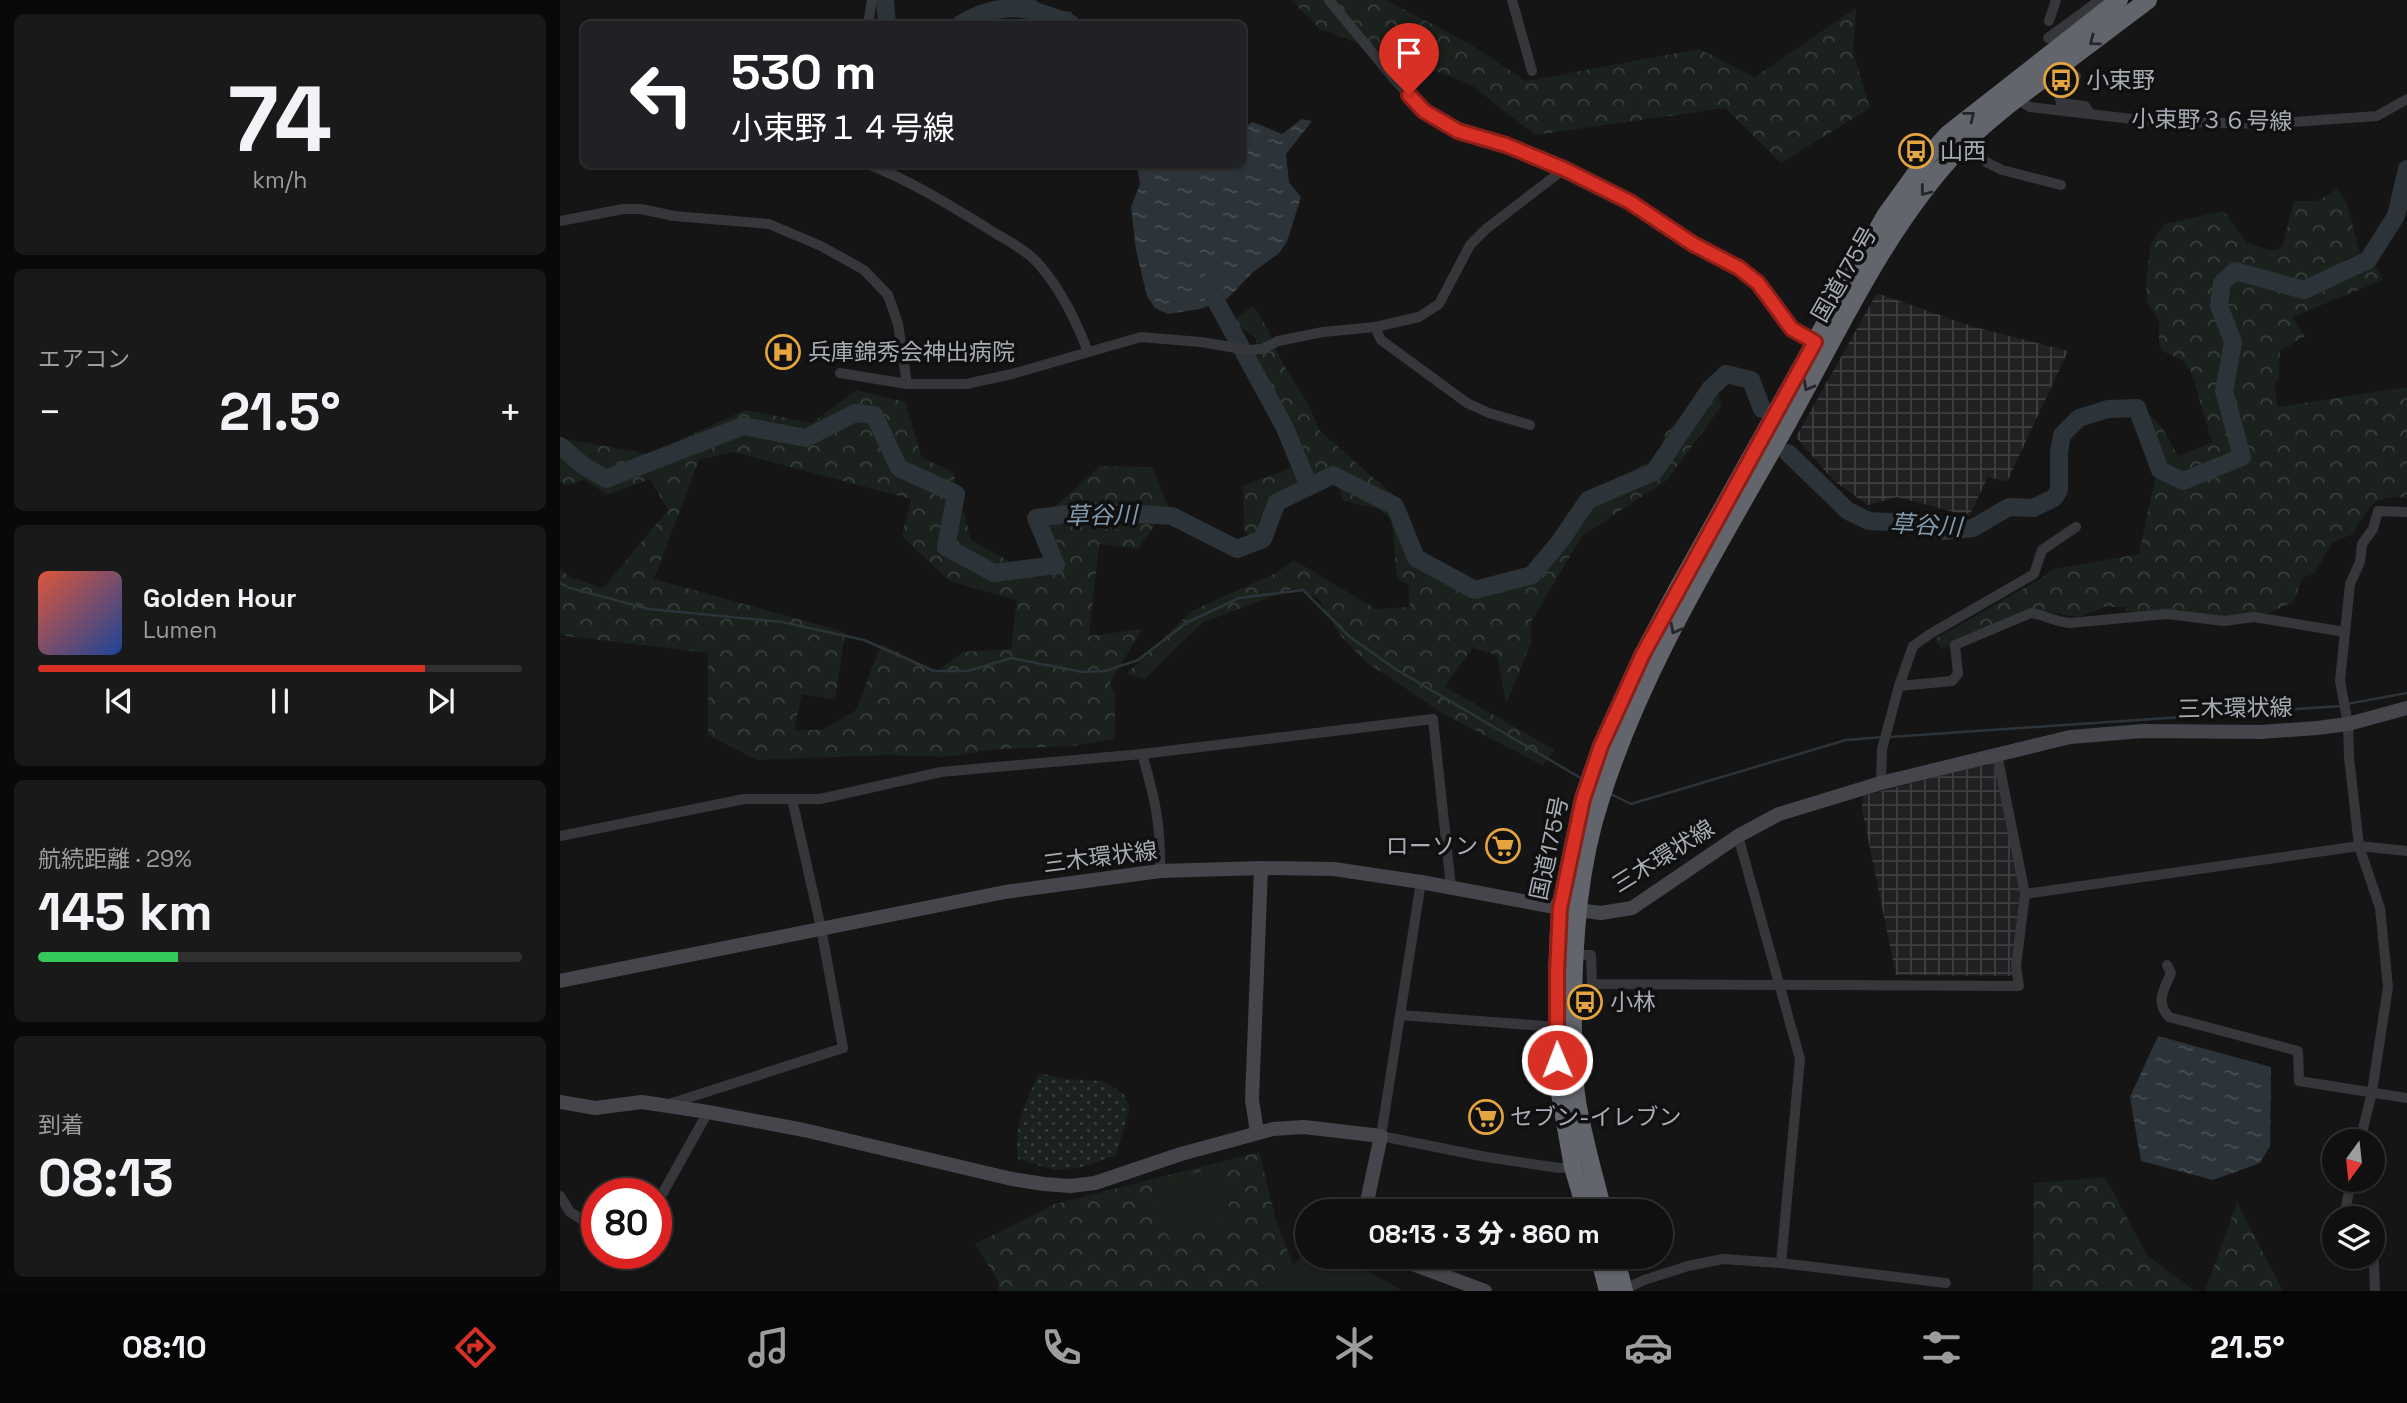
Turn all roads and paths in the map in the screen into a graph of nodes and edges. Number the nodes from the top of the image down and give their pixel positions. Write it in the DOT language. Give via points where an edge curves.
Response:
graph roads {
  1 [pos="872,0"];
  2 [pos="1329,0"];
  3 [pos="1511,0"];
  4 [pos="2056,0"];
  5 [pos="2100,0"];
  6 [pos="2119,0"];
  7 [pos="2148,0"];
  8 [pos="868,21"];
  9 [pos="2049,21"];
  10 [pos="2048,38"];
  11 [pos="1532,71"];
  12 [pos="2076,76"];
  13 [pos="2016,99"];
  14 [pos="2407,100"];
  15 [pos="2090,114"];
  16 [pos="1965,143"];
  17 [pos="877,168"];
  18 [pos="1564,169"];
  19 [pos="2061,185"];
  20 [pos="560,221"];
  21 [pos="1375,327"];
  22 [pos="1821,346"];
  23 [pos="1088,352"];
  24 [pos="840,373"];
  25 [pos="907,384"];
  26 [pos="1530,425"];
  27 [pos="2407,512"];
  28 [pos="2076,527"];
  29 [pos="2345,632"];
  30 [pos="1899,685"];
  31 [pos="2407,708"];
  32 [pos="2348,724"];
  33 [pos="1142,754"];
  34 [pos="1997,754"];
  35 [pos="1881,783"];
  36 [pos="792,799"];
  37 [pos="560,836"];
  38 [pos="1738,836"];
  39 [pos="2360,846"];
  40 [pos="2407,851"];
  41 [pos="1261,868"];
  42 [pos="1160,871"];
  43 [pos="1422,882"];
  44 [pos="1451,887"];
  45 [pos="2025,894"];
  46 [pos="1560,908"];
  47 [pos="1578,910"];
  48 [pos="821,928"];
  49 [pos="1575,955"];
  50 [pos="2167,965"];
  51 [pos="560,981"];
  52 [pos="1779,984"];
  53 [pos="1400,1015"];
  54 [pos="1557,1027"];
  55 [pos="2372,1092"];
  56 [pos="2407,1098"];
  57 [pos="560,1102"];
  58 [pos="666,1105"];
  59 [pos="708,1112"];
  60 [pos="2363,1129"];
  61 [pos="1257,1132"];
  62 [pos="1381,1136"];
  63 [pos="1591,1164"];
  64 [pos="1573,1167"];
  65 [pos="671,1178"];
  66 [pos="560,1196"];
  67 [pos="1368,1199"];
  68 [pos="1582,1199"];
  69 [pos="1601,1199"];
  70 [pos="581,1219"];
  71 [pos="1781,1263"];
  72 [pos="1426,1269"];
  73 [pos="1606,1269"];
  74 [pos="1616,1269"];
  75 [pos="2374,1269"];
  76 [pos="1946,1283"];
  77 [pos="1485,1291"];
  78 [pos="1619,1291"];
  79 [pos="2375,1291"];
  1 -- 8 [label="street"];
  2 -- 18 [label="street" via="1424,111 1458,131"];
  3 -- 11 [label="street"];
  4 -- 9 [label="street"];
  5 -- 10 [label="street"];
  22 -- 6 [label="highway, 国道175号, one-way" via="1885,216 1929,155 1966,119"];
  7 -- 13 [label="highway, 国道175号, one-way"];
  12 -- 15 [label="street" via="2058,92 2061,103 2085,106"];
  13 -- 15 [label="street, 小束野３６号線" via="2030,107"];
  13 -- 16 [label="highway, 国道175号"];
  14 -- 15 [label="street, 小束野３６号線" via="2376,116 2266,124 2149,121"];
  16 -- 19 [label="street" via="2002,170"];
  16 -- 22 [label="highway, 国道175号, one-way" via="1923,192"];
  17 -- 23 [label="street" via="948,204 1031,256 1057,289"];
  18 -- 21 [label="street" via="1470,245 1439,304 1419,317"];
  18 -- 22 [label="street" via="1739,268 1758,283 1792,329"];
  20 -- 25 [label="street" via="641,209 769,224 821,246 864,270 888,295 898,324"];
  21 -- 23 [label="street" via="1323,332 1262,349 1141,337"];
  21 -- 26 [label="street" via="1381,340 1467,403"];
  22 -- 46 [label="highway, 国道175号" via="1649,643 1605,735 1583,799"];
  22 -- 47 [label="highway, 国道175号, one-way" via="1637,703 1599,803"];
  23 -- 25 [label="street" via="966,384"];
  24 -- 25 [label="street"];
  27 -- 29 [label="street" via="2378,511 2350,584"];
  28 -- 30 [label="street" via="2042,550 2034,573 1913,646"];
  29 -- 30 [label="street" via="2254,617 2224,621 2167,614 2070,623 2031,613 1955,645 1958,674 1952,681"];
  29 -- 32 [label="street" via="2340,681"];
  30 -- 35 [label="street" via="1882,749"];
  31 -- 32 [label="main road, 三木環状線"];
  32 -- 34 [label="main road, 三木環状線" via="2261,732 2143,731 2082,736"];
  32 -- 39 [label="street"];
  33 -- 36 [label="street" via="941,772 820,799"];
  33 -- 42 [label="street" via="1157,807"];
  33 -- 44 [label="street" via="1433,719"];
  34 -- 35 [label="main road, 三木環状線"];
  34 -- 45 [label="street"];
  35 -- 38 [label="main road, 三木環状線" via="1790,809"];
  36 -- 37 [label="street" via="744,799"];
  36 -- 48 [label="street"];
  38 -- 47 [label="main road, 三木環状線" via="1632,908 1601,913"];
  38 -- 52 [label="street"];
  39 -- 40 [label="street"];
  39 -- 45 [label="street"];
  39 -- 55 [label="street" via="2380,908 2388,987"];
  41 -- 42 [label="main road, 三木環状線"];
  41 -- 43 [label="main road, 三木環状線" via="1334,869"];
  41 -- 61 [label="main road" via="1252,1100"];
  42 -- 48 [label="main road, 三木環状線" via="1005,892"];
  43 -- 44 [label="main road, 三木環状線"];
  43 -- 53 [label="street"];
  44 -- 46 [label="main road, 三木環状線"];
  45 -- 52 [label="street" via="2016,966 2019,986"];
  46 -- 47 [label="main road, 三木環状線"];
  46 -- 54 [label="highway, 国道175号"];
  47 -- 49 [label="highway, 国道175号"];
  48 -- 51 [label="main road, 三木環状線"];
  48 -- 58 [label="street" via="843,1048"];
  49 -- 52 [label="street" via="1591,955 1592,984"];
  49 -- 63 [label="highway, 国道175号" via="1574,1068"];
  50 -- 55 [label="street" via="2171,973 2160,999 2169,1017 2298,1051 2298,1081"];
  52 -- 71 [label="street" via="1800,1059"];
  53 -- 54 [label="street"];
  53 -- 62 [label="street"];
  54 -- 64 [label="highway, 国道175号" via="1559,1088"];
  55 -- 56 [label="street"];
  55 -- 60 [label="street"];
  57 -- 58 [label="main road" via="595,1108 642,1102"];
  58 -- 59 [label="main road"];
  59 -- 61 [label="main road" via="1012,1179 1070,1186 1095,1183"];
  59 -- 65 [label="street"];
  61 -- 62 [label="main road" via="1304,1127"];
  62 -- 64 [label="street" via="1486,1157"];
  62 -- 67 [label="main road"];
  63 -- 64 [label="street"];
  63 -- 69 [label="highway, 国道175号"];
  64 -- 68 [label="highway, 国道175号"];
  66 -- 70 [label="street"];
  71 -- 76 [label="street"];
  71 -- 78 [label="street" via="1723,1259 1688,1266"];
  72 -- 77 [label="main road"];
  73 -- 78 [label="highway"];
  74 -- 78 [label="highway"];
  75 -- 79 [label="street"];
}
